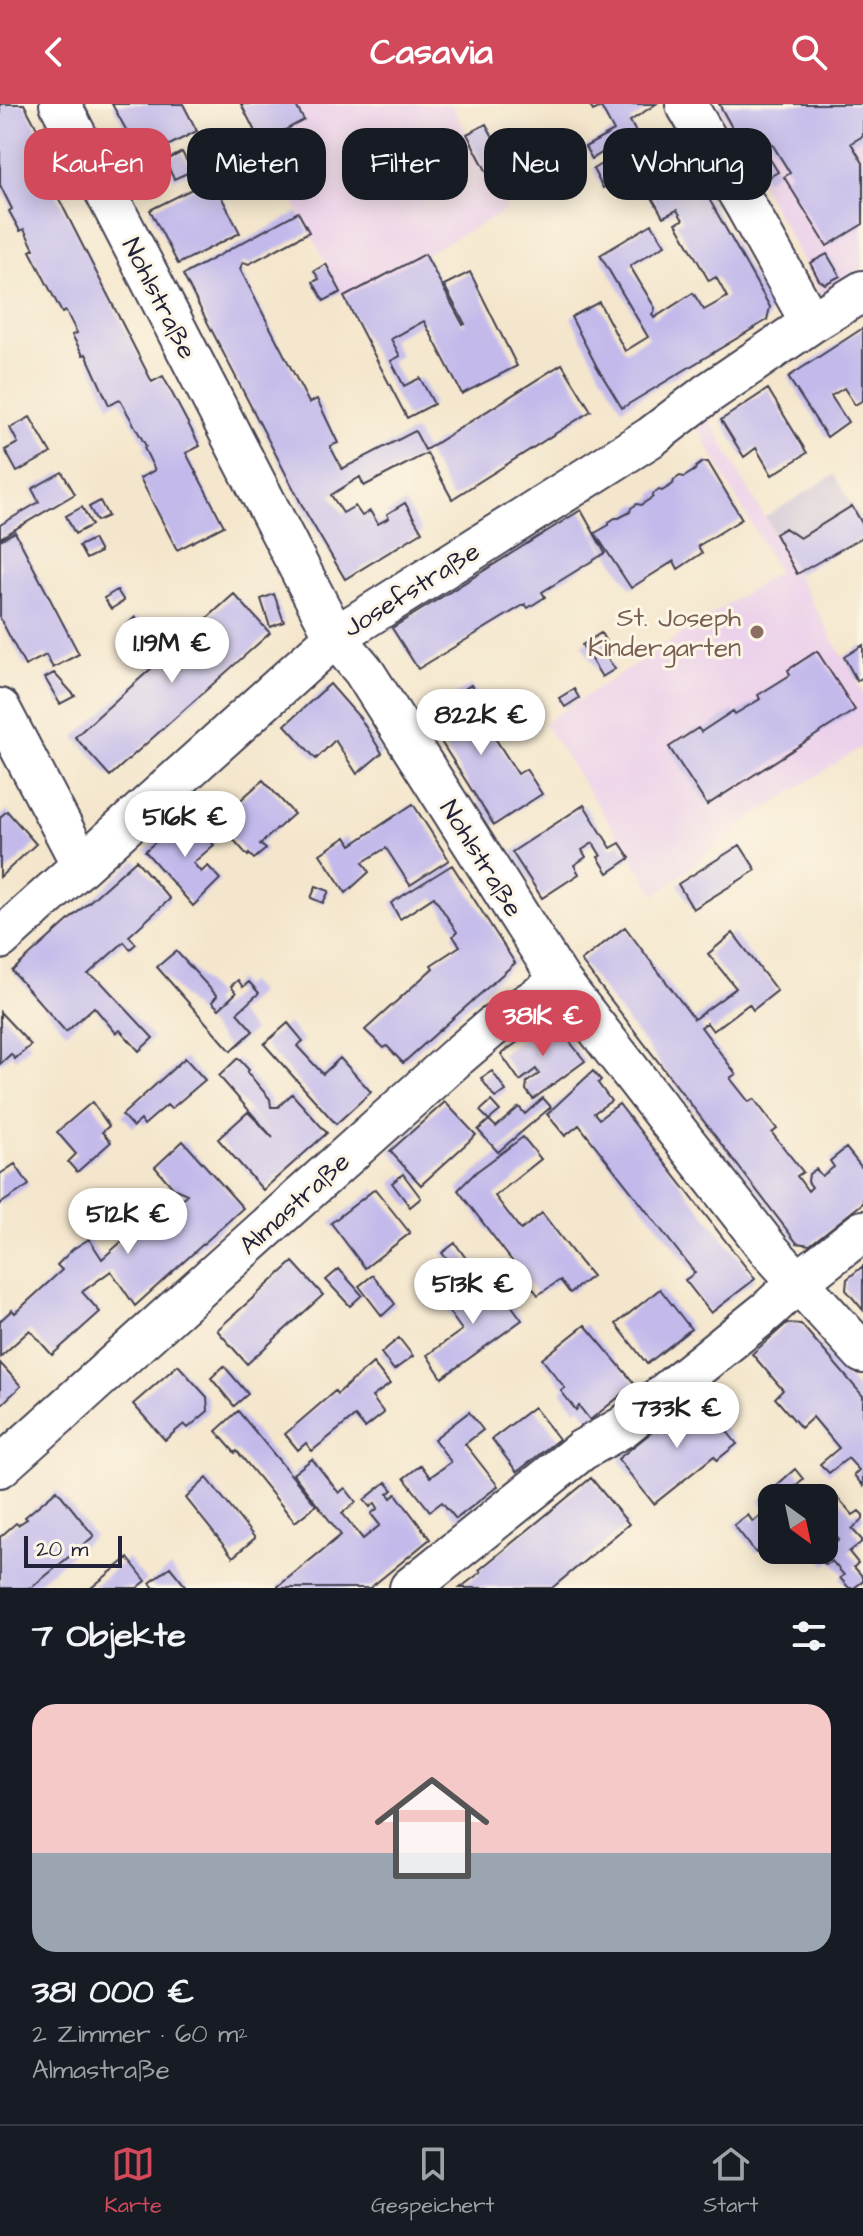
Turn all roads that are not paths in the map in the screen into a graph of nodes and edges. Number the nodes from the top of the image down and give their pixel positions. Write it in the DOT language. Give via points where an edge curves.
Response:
graph roads {
  1 [pos="60,104"];
  2 [pos="686,104"];
  3 [pos="863,291"];
  4 [pos="811,323"];
  5 [pos="335,637"];
  6 [pos="0,709"];
  7 [pos="82,865"];
  8 [pos="0,939"];
  9 [pos="561,982"];
  10 [pos="863,1231"];
  11 [pos="799,1281"];
  12 [pos="863,1353"];
  13 [pos="0,1467"];
  14 [pos="410,1588"];
  1 -- 5 [label="street, Nohlstraße"];
  2 -- 4 [label="street"];
  3 -- 4 [label="street, Josefstraße"];
  4 -- 5 [label="street, Josefstraße" via="651,437"];
  5 -- 7 [label="street, Josefstraße"];
  5 -- 9 [label="street, Nohlstraße" via="363,670"];
  6 -- 7 [label="street"];
  7 -- 8 [label="street, Josefstraße"];
  9 -- 11 [label="street, Nohlstraße" via="770,1251"];
  9 -- 13 [label="street, Almastraße" via="458,1056"];
  10 -- 11 [label="street"];
  11 -- 12 [label="street, Nohlstraße"];
  11 -- 14 [label="street" via="623,1427 582,1450"];
}
